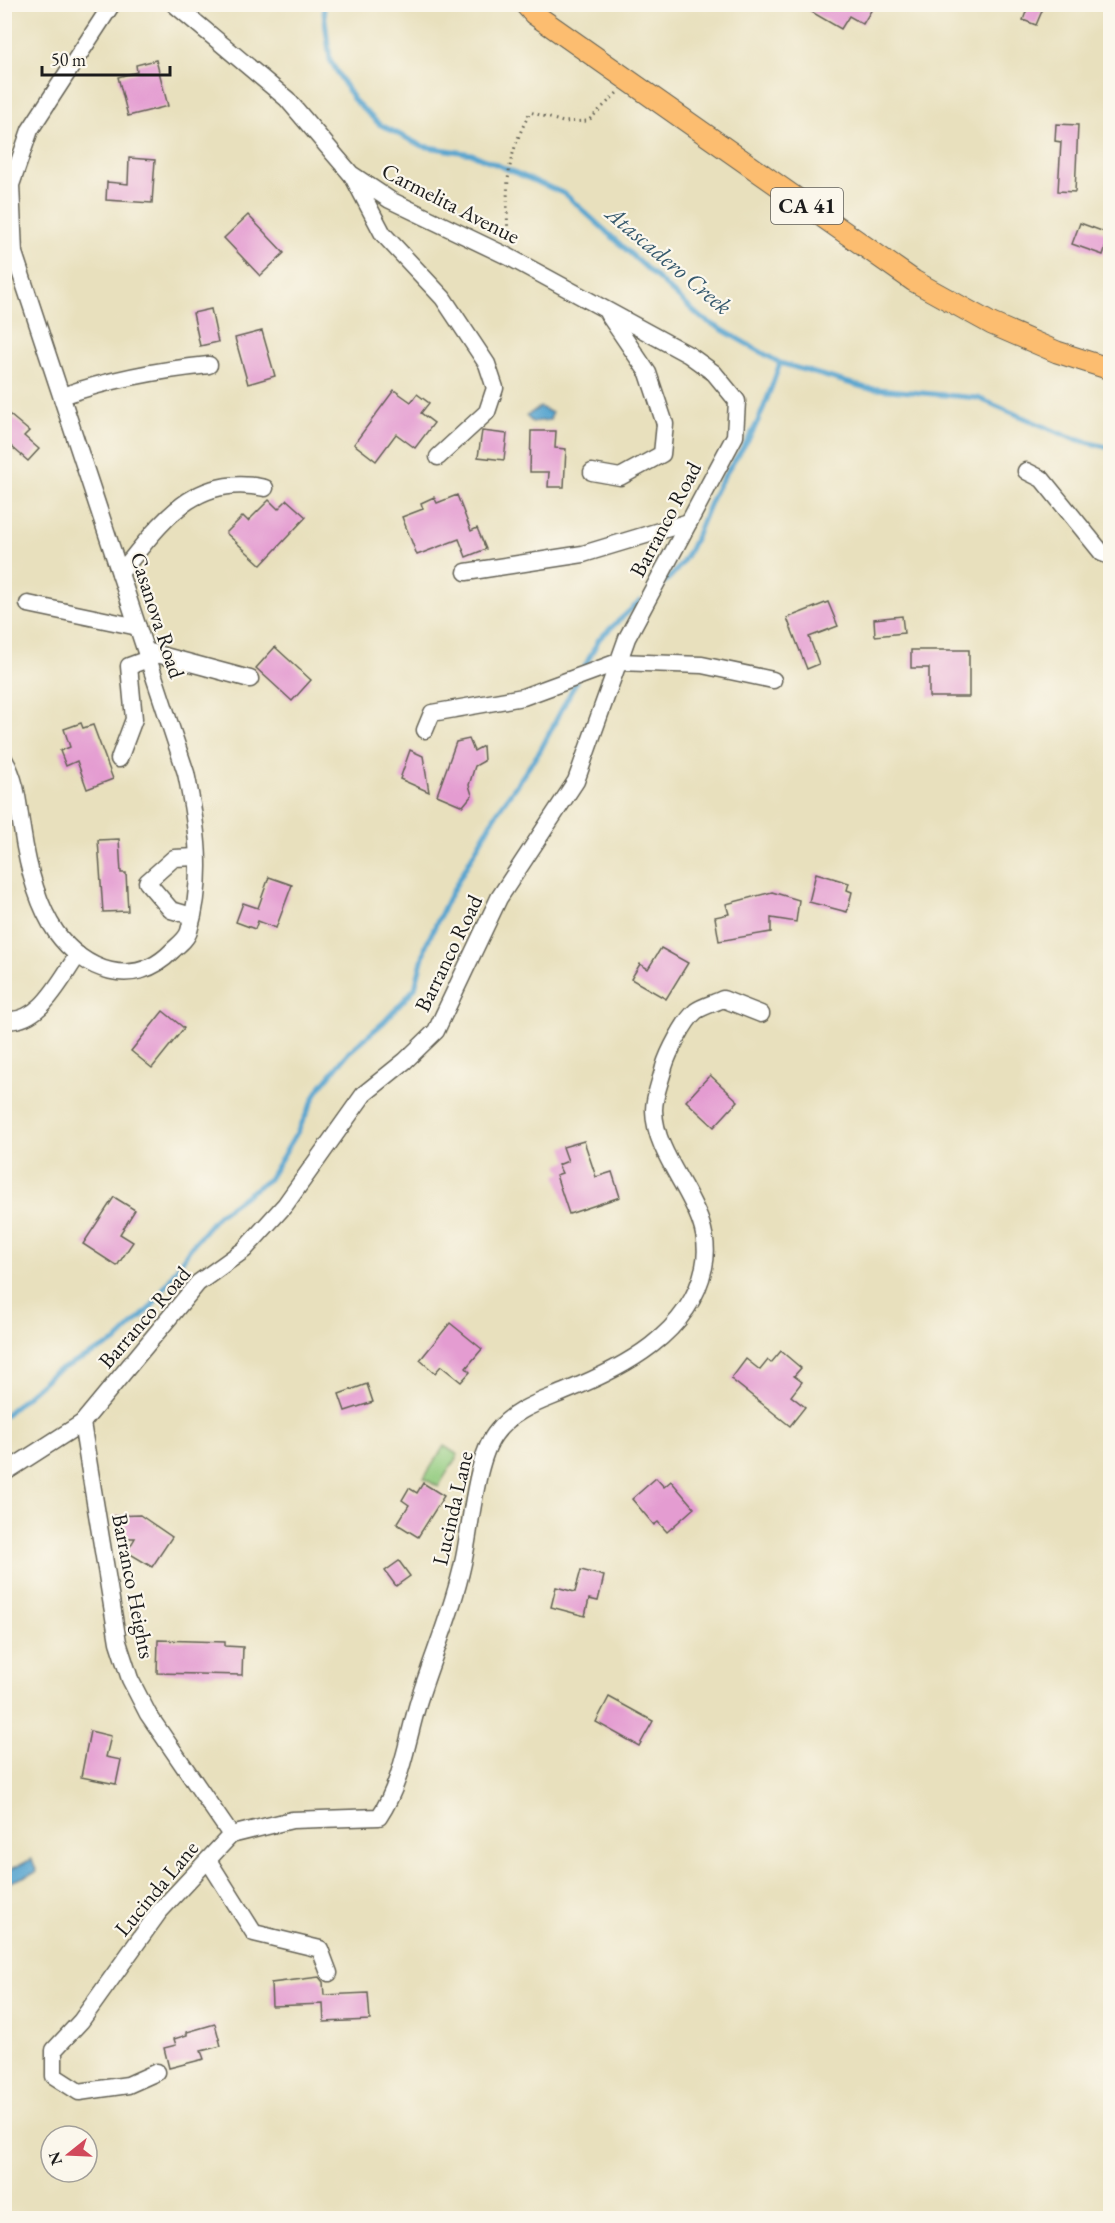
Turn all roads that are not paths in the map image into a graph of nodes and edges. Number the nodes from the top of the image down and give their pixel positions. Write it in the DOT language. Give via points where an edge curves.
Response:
graph roads {
  1 [pos="112,4"];
  2 [pos="174,4"];
  3 [pos="525,4"];
  4 [pos="351,174"];
  5 [pos="606,310"];
  6 [pos="209,365"];
  7 [pos="1110,369"];
  8 [pos="62,396"];
  9 [pos="736,401"];
  10 [pos="438,457"];
  11 [pos="1026,471"];
  12 [pos="592,472"];
  13 [pos="266,488"];
  14 [pos="688,522"];
  15 [pos="1110,556"];
  16 [pos="466,572"];
  17 [pos="120,573"];
  18 [pos="28,604"];
  19 [pos="138,627"];
  20 [pos="147,655"];
  21 [pos="618,662"];
  22 [pos="250,679"];
  23 [pos="773,680"];
  24 [pos="424,730"];
  25 [pos="4,759"];
  26 [pos="119,759"];
  27 [pos="197,858"];
  28 [pos="192,916"];
  29 [pos="78,955"];
  30 [pos="761,1014"];
  31 [pos="4,1020"];
  32 [pos="82,1423"];
  33 [pos="4,1473"];
  34 [pos="231,1835"];
  35 [pos="208,1860"];
  36 [pos="329,1973"];
  37 [pos="157,2072"];
  1 -- 8 [label="street, Casanova Road" via="30,130 11,185 14,253"];
  2 -- 4 [label="street, Carmelita Avenue" via="287,99"];
  3 -- 7 [label="main road, CA 41 / CA 41" via="628,82 914,281 992,324 1057,352"];
  4 -- 5 [label="street, Carmelita Avenue" via="390,200 509,257"];
  4 -- 10 [label="street" via="382,234 443,298 487,364 495,388 487,412"];
  5 -- 9 [label="street, Carmelita Avenue" via="706,367"];
  5 -- 12 [label="street" via="648,373 665,424 662,454 620,477"];
  6 -- 8 [label="street" via="117,378"];
  8 -- 17 [label="street, Casanova Road"];
  9 -- 14 [label="street, Barranco Road" via="735,436"];
  11 -- 15 [label="street" via="1042,479 1102,553"];
  13 -- 17 [label="street" via="244,484 200,492 170,513"];
  14 -- 16 [label="street" via="583,554"];
  14 -- 21 [label="street, Barranco Road"];
  17 -- 19 [label="street, Casanova Road"];
  18 -- 19 [label="street"];
  19 -- 20 [label="street, Casanova Road"];
  20 -- 22 [label="street"];
  20 -- 26 [label="street" via="129,666 134,719"];
  20 -- 27 [label="street, Casanova Road" via="186,774 198,829"];
  21 -- 23 [label="street" via="702,665"];
  21 -- 24 [label="street" via="522,697 432,713"];
  21 -- 32 [label="street, Barranco Road" via="576,781 499,898 436,1031 364,1094 285,1205 244,1250 198,1283"];
  25 -- 29 [label="street, Casanova Road" via="14,776 26,854 38,894 54,929"];
  27 -- 28 [label="street, Casanova Road"];
  27 -- 28 [label="street" via="174,858 147,882 171,910"];
  28 -- 29 [label="street, Casanova Road" via="188,934 164,959 132,974 105,970"];
  29 -- 31 [label="street" via="42,1007 17,1022"];
  30 -- 34 [label="street, Lucinda Lane" via="723,999 696,1012 668,1054 654,1108 658,1137 706,1236 704,1268 690,1302 660,1339 609,1374 519,1410 495,1433 485,1453 463,1566 391,1798 379,1816 292,1820"];
  32 -- 33 [label="street, Barranco Road"];
  32 -- 34 [label="street, Barranco Heights" via="123,1661 148,1714"];
  34 -- 35 [label="street, Lucinda Lane"];
  35 -- 36 [label="street" via="254,1933 320,1949"];
  35 -- 37 [label="street, Lucinda Lane" via="159,1912 81,2021 54,2050 54,2076 79,2092 128,2085"];
}
